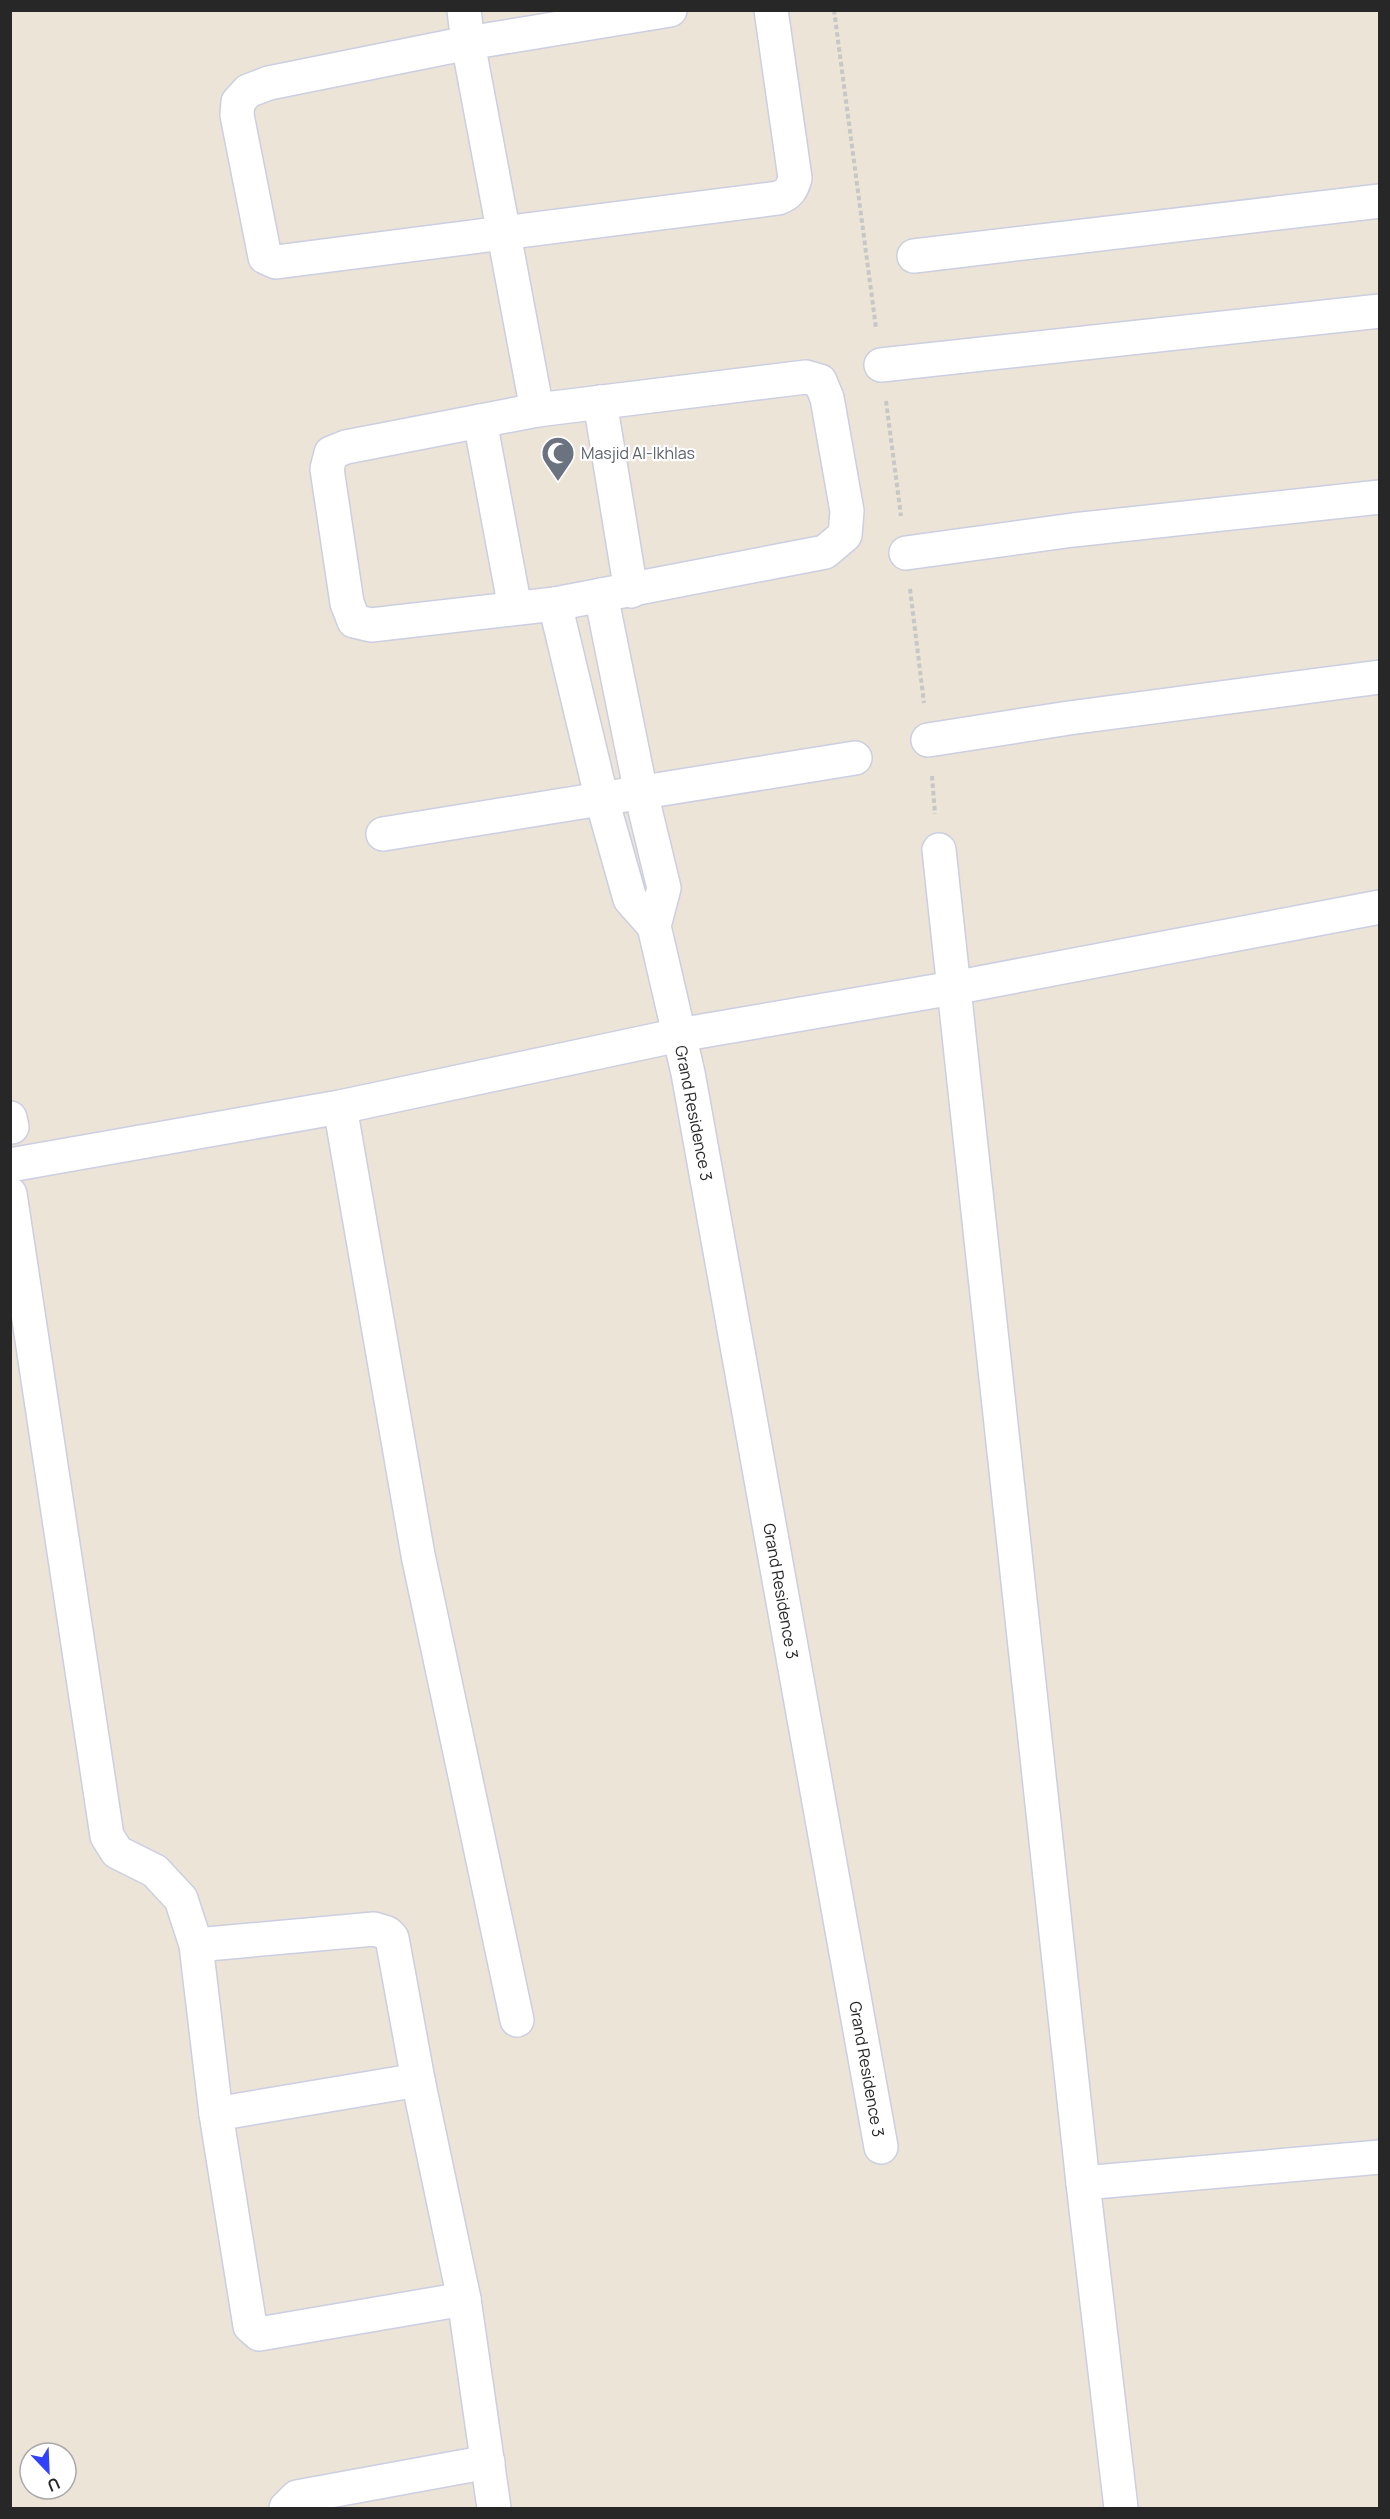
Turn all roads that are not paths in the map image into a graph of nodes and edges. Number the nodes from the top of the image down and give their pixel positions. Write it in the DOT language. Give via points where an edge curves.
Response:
graph roads {
  1 [pos="464,10"];
  2 [pos="670,10"];
  3 [pos="771,10"];
  4 [pos="468,43"];
  5 [pos="1380,201"];
  6 [pos="503,235"];
  7 [pos="914,256"];
  8 [pos="1380,311"];
  9 [pos="881,365"];
  10 [pos="600,402"];
  11 [pos="537,410"];
  12 [pos="480,421"];
  13 [pos="1380,496"];
  14 [pos="906,553"];
  15 [pos="616,593"];
  16 [pos="555,604"];
  17 [pos="515,608"];
  18 [pos="1380,676"];
  19 [pos="928,740"];
  20 [pos="855,758"];
  21 [pos="641,793"];
  22 [pos="602,800"];
  23 [pos="383,834"];
  24 [pos="939,850"];
  25 [pos="1380,907"];
  26 [pos="654,926"];
  27 [pos="953,988"];
  28 [pos="679,1035"];
  29 [pos="340,1107"];
  30 [pos="10,1165"];
  31 [pos="10,1194"];
  32 [pos="196,1945"];
  33 [pos="517,2020"];
  34 [pos="418,2080"];
  35 [pos="216,2114"];
  36 [pos="881,2147"];
  37 [pos="1380,2157"];
  38 [pos="1083,2183"];
  39 [pos="464,2299"];
  40 [pos="488,2462"];
  41 [pos="286,2508"];
  42 [pos="494,2508"];
  43 [pos="1121,2508"];
  1 -- 4 [label="street"];
  2 -- 4 [label="street"];
  3 -- 6 [label="street" via="795,178 787,195"];
  4 -- 6 [label="street"];
  4 -- 6 [label="street" via="269,83 248,91 238,102 237,115 265,257 276,262"];
  5 -- 7 [label="street"];
  6 -- 11 [label="street"];
  8 -- 9 [label="street"];
  10 -- 11 [label="street"];
  10 -- 15 [label="street"];
  10 -- 15 [label="street" via="806,377 820,381 827,398 847,511 846,535 825,552"];
  11 -- 12 [label="street"];
  12 -- 17 [label="street"];
  12 -- 17 [label="street" via="331,453 327,469 347,603 354,621 370,625"];
  13 -- 14 [label="street"];
  15 -- 16 [label="street"];
  15 -- 21 [label="street"];
  16 -- 17 [label="street"];
  16 -- 22 [label="street"];
  18 -- 19 [label="street"];
  20 -- 21 [label="street"];
  21 -- 22 [label="street"];
  21 -- 26 [label="street" via="664,888"];
  22 -- 23 [label="street"];
  22 -- 26 [label="street" via="630,899"];
  24 -- 27 [label="street"];
  25 -- 27 [label="street"];
  26 -- 28 [label="street, Grand Residence 3"];
  27 -- 28 [label="street"];
  27 -- 38 [label="street"];
  28 -- 29 [label="street"];
  28 -- 36 [label="street, Grand Residence 3"];
  29 -- 30 [label="street"];
  29 -- 33 [label="street" via="418,1556"];
  31 -- 32 [label="street" via="106,1836 117,1852 155,1871 181,1899"];
  32 -- 34 [label="street" via="374,1929 387,1933 396,1951"];
  32 -- 35 [label="street"];
  34 -- 35 [label="street"];
  34 -- 39 [label="street"];
  35 -- 39 [label="street" via="250,2326 259,2334"];
  37 -- 38 [label="street"];
  38 -- 43 [label="street"];
  39 -- 40 [label="street"];
  40 -- 41 [label="street" via="297,2498"];
  40 -- 42 [label="street"];
}
